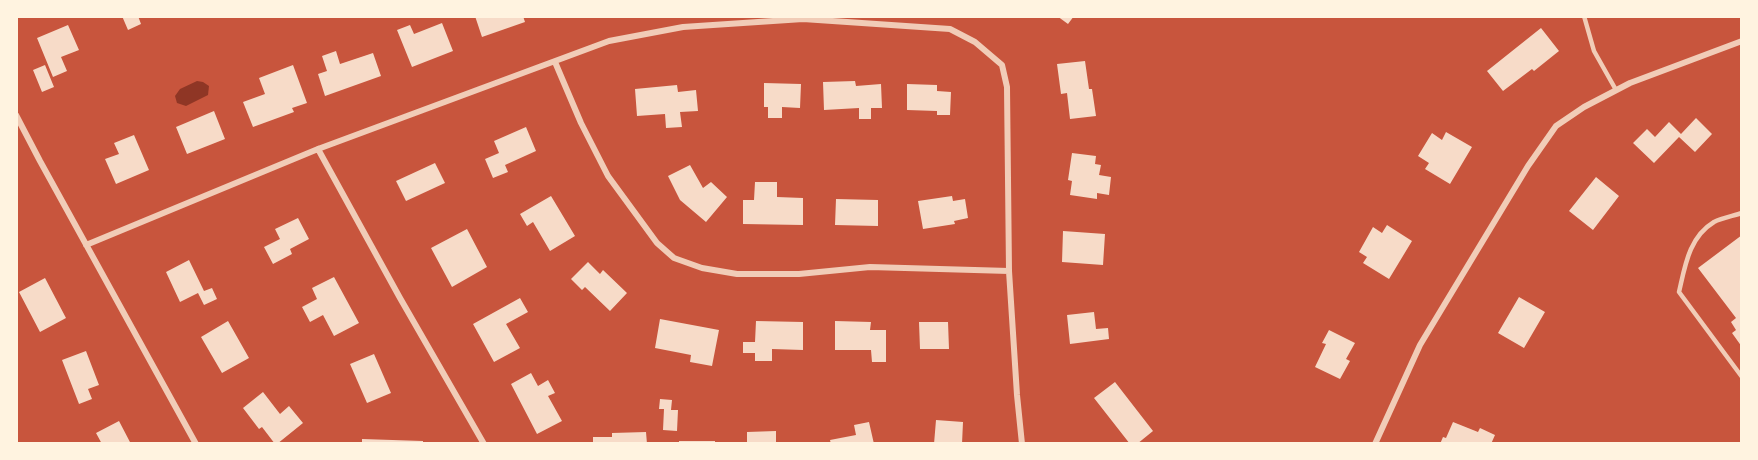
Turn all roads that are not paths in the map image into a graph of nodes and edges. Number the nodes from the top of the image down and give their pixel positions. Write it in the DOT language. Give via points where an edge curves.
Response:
graph roads {
  1 [pos="1584,16"];
  2 [pos="1742,40"];
  3 [pos="555,62"];
  4 [pos="1616,90"];
  5 [pos="16,115"];
  6 [pos="318,149"];
  7 [pos="1742,213"];
  8 [pos="86,245"];
  9 [pos="1009,271"];
  10 [pos="1742,377"];
  11 [pos="196,444"];
  12 [pos="484,444"];
  13 [pos="1022,444"];
  14 [pos="1375,444"];
  1 -- 4 [label="lane" via="1594,51"];
  2 -- 4 [label="street"];
  3 -- 6 [label="street"];
  3 -- 9 [label="street" via="608,176 657,243 674,258 737,274 799,274 870,267"];
  3 -- 9 [label="street" via="609,41 683,27 803,19 950,29 975,42 1002,65 1007,87"];
  4 -- 14 [label="street" via="1556,126 1528,166 1420,345"];
  5 -- 8 [label="street"];
  6 -- 8 [label="street"];
  6 -- 12 [label="street"];
  7 -- 10 [label="lane" via="1714,222 1697,237 1679,292"];
  8 -- 11 [label="street"];
  9 -- 13 [label="street"];
}
